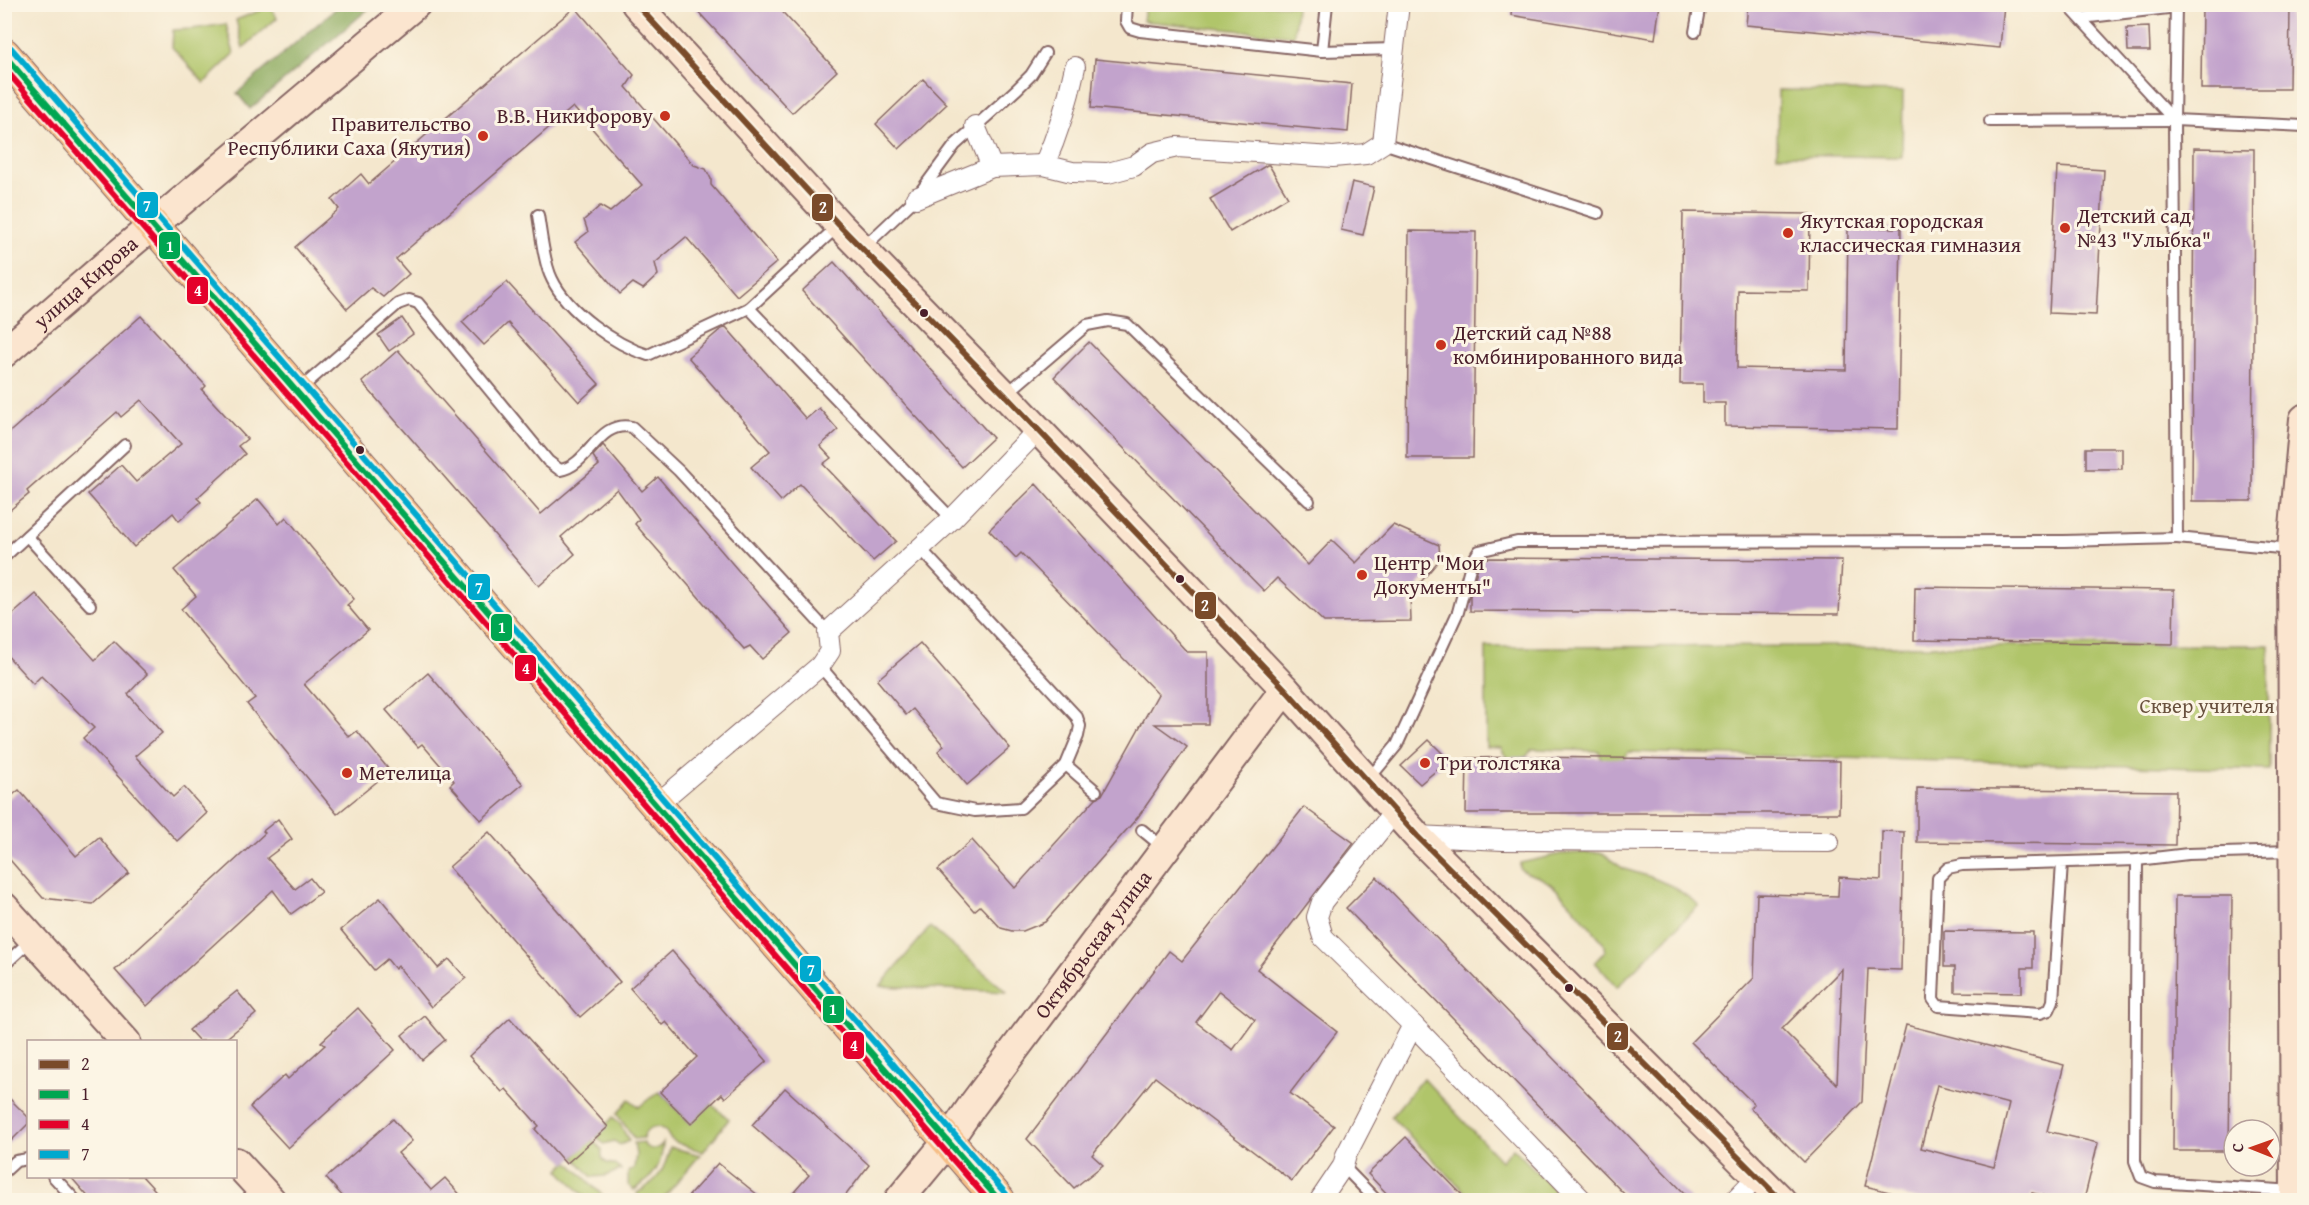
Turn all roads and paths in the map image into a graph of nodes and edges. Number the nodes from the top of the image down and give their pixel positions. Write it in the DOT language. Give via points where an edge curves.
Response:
graph roads {
  1 [pos="416,4"];
  2 [pos="636,4"];
  3 [pos="1127,4"];
  4 [pos="1327,4"];
  5 [pos="1399,4"];
  6 [pos="1700,4"];
  7 [pos="2067,4"];
  8 [pos="2176,6"];
  9 [pos="2081,18"];
  10 [pos="1695,32"];
  11 [pos="1394,49"];
  12 [pos="1322,51"];
  13 [pos="1045,53"];
  14 [pos="4,54"];
  15 [pos="1075,67"];
  16 [pos="1990,120"];
  17 [pos="2174,120"];
  18 [pos="975,126"];
  19 [pos="2304,126"];
  20 [pos="1383,143"];
  21 [pos="1044,165"];
  22 [pos="992,166"];
  23 [pos="916,198"];
  24 [pos="1598,213"];
  25 [pos="538,215"];
  26 [pos="153,225"];
  27 [pos="838,225"];
  28 [pos="863,248"];
  29 [pos="749,308"];
  30 [pos="4,353"];
  31 [pos="297,392"];
  32 [pos="1005,395"];
  33 [pos="2304,419"];
  34 [pos="1038,430"];
  35 [pos="125,445"];
  36 [pos="1309,501"];
  37 [pos="952,519"];
  38 [pos="27,536"];
  39 [pos="2177,538"];
  40 [pos="920,548"];
  41 [pos="2292,549"];
  42 [pos="4,557"];
  43 [pos="90,605"];
  44 [pos="828,632"];
  45 [pos="820,666"];
  46 [pos="1285,689"];
  47 [pos="1066,765"];
  48 [pos="1368,780"];
  49 [pos="1096,791"];
  50 [pos="656,805"];
  51 [pos="1395,811"];
  52 [pos="1142,830"];
  53 [pos="1417,836"];
  54 [pos="1829,842"];
  55 [pos="1165,849"];
  56 [pos="2292,851"];
  57 [pos="2137,860"];
  58 [pos="2062,863"];
  59 [pos="4,907"];
  60 [pos="33,938"];
  61 [pos="4,965"];
  62 [pos="1413,1025"];
  63 [pos="125,1040"];
  64 [pos="948,1142"];
  65 [pos="27,1159"];
  66 [pos="237,1163"];
  67 [pos="1343,1166"];
  68 [pos="4,1172"];
  69 [pos="55,1178"];
  70 [pos="1757,1178"];
  71 [pos="2295,1196"];
  72 [pos="75,1200"];
  73 [pos="271,1200"];
  74 [pos="900,1200"];
  75 [pos="999,1200"];
  76 [pos="1320,1200"];
  77 [pos="1376,1200"];
  78 [pos="1582,1200"];
  79 [pos="1735,1200"];
  80 [pos="1781,1200"];
  1 -- 26 [label="street, улица Кирова"];
  2 -- 27 [label="street"];
  3 -- 12 [label="lane" via="1126,21 1130,28 1140,31"];
  4 -- 12 [label="lane"];
  5 -- 11 [label="street"];
  6 -- 10 [label="lane"];
  7 -- 9 [label="lane"];
  8 -- 9 [label="lane"];
  8 -- 17 [label="lane"];
  9 -- 17 [label="lane"];
  11 -- 12 [label="lane"];
  11 -- 20 [label="street"];
  13 -- 18 [label="lane" via="1017,90"];
  14 -- 26 [label="main road"];
  15 -- 21 [label="street" via="1067,107"];
  16 -- 17 [label="lane"];
  17 -- 19 [label="lane"];
  17 -- 39 [label="lane"];
  18 -- 22 [label="street"];
  18 -- 23 [label="lane" via="955,145"];
  20 -- 21 [label="street" via="1366,154 1333,157 1177,147 1152,153 1134,166 1108,173 1072,172"];
  20 -- 24 [label="lane"];
  21 -- 22 [label="street"];
  22 -- 23 [label="street"];
  23 -- 28 [label="lane"];
  25 -- 29 [label="lane" via="551,278 563,297 579,314 629,349 648,355"];
  26 -- 30 [label="street, улица Кирова"];
  26 -- 31 [label="main road"];
  27 -- 28 [label="street"];
  27 -- 29 [label="lane"];
  28 -- 32 [label="street"];
  29 -- 37 [label="lane"];
  31 -- 44 [label="lane" via="398,304 408,300 418,303 548,461 560,470 570,469 609,430 622,425 632,427 680,471"];
  31 -- 50 [label="main road"];
  32 -- 34 [label="street"];
  32 -- 36 [label="lane" via="1087,325 1108,321 1127,324"];
  33 -- 41 [label="street"];
  34 -- 37 [label="street"];
  34 -- 46 [label="street"];
  35 -- 38 [label="lane"];
  37 -- 40 [label="street"];
  38 -- 42 [label="lane"];
  38 -- 43 [label="lane"];
  39 -- 41 [label="lane"];
  39 -- 48 [label="lane" via="1518,542 1479,551 1471,564 1458,612 1397,745"];
  40 -- 44 [label="street"];
  40 -- 47 [label="lane" via="1077,717 1078,736"];
  41 -- 56 [label="street"];
  44 -- 45 [label="street" via="830,651"];
  45 -- 47 [label="lane" via="936,803 975,812 1021,808"];
  45 -- 50 [label="street"];
  46 -- 48 [label="street"];
  46 -- 55 [label="street, Октябрьская улица"];
  47 -- 49 [label="lane"];
  48 -- 51 [label="street"];
  50 -- 64 [label="main road"];
  51 -- 53 [label="street"];
  51 -- 62 [label="street" via="1322,902 1317,917 1323,937"];
  52 -- 55 [label="lane"];
  53 -- 54 [label="street"];
  53 -- 70 [label="street"];
  55 -- 64 [label="street, Октябрьская улица"];
  56 -- 57 [label="lane" via="2188,854"];
  56 -- 71 [label="street"];
  57 -- 58 [label="lane"];
  57 -- 71 [label="lane" via="2135,1161 2141,1177 2155,1182"];
  58 -- 58 [label="lane" via="2053,1001 2049,1010 2040,1013 1938,1006 1933,999 1938,878 1948,868 1962,865"];
  59 -- 60 [label="street"];
  60 -- 61 [label="lane"];
  60 -- 63 [label="street"];
  62 -- 67 [label="street"];
  62 -- 78 [label="street"];
  64 -- 74 [label="street, Октябрьская улица"];
  64 -- 75 [label="main road"];
  65 -- 68 [label="lane" via="16,1161"];
  66 -- 73 [label="street"];
  67 -- 76 [label="street"];
  67 -- 77 [label="lane"];
  69 -- 72 [label="lane"];
  70 -- 79 [label="street"];
  70 -- 80 [label="street"];
}
